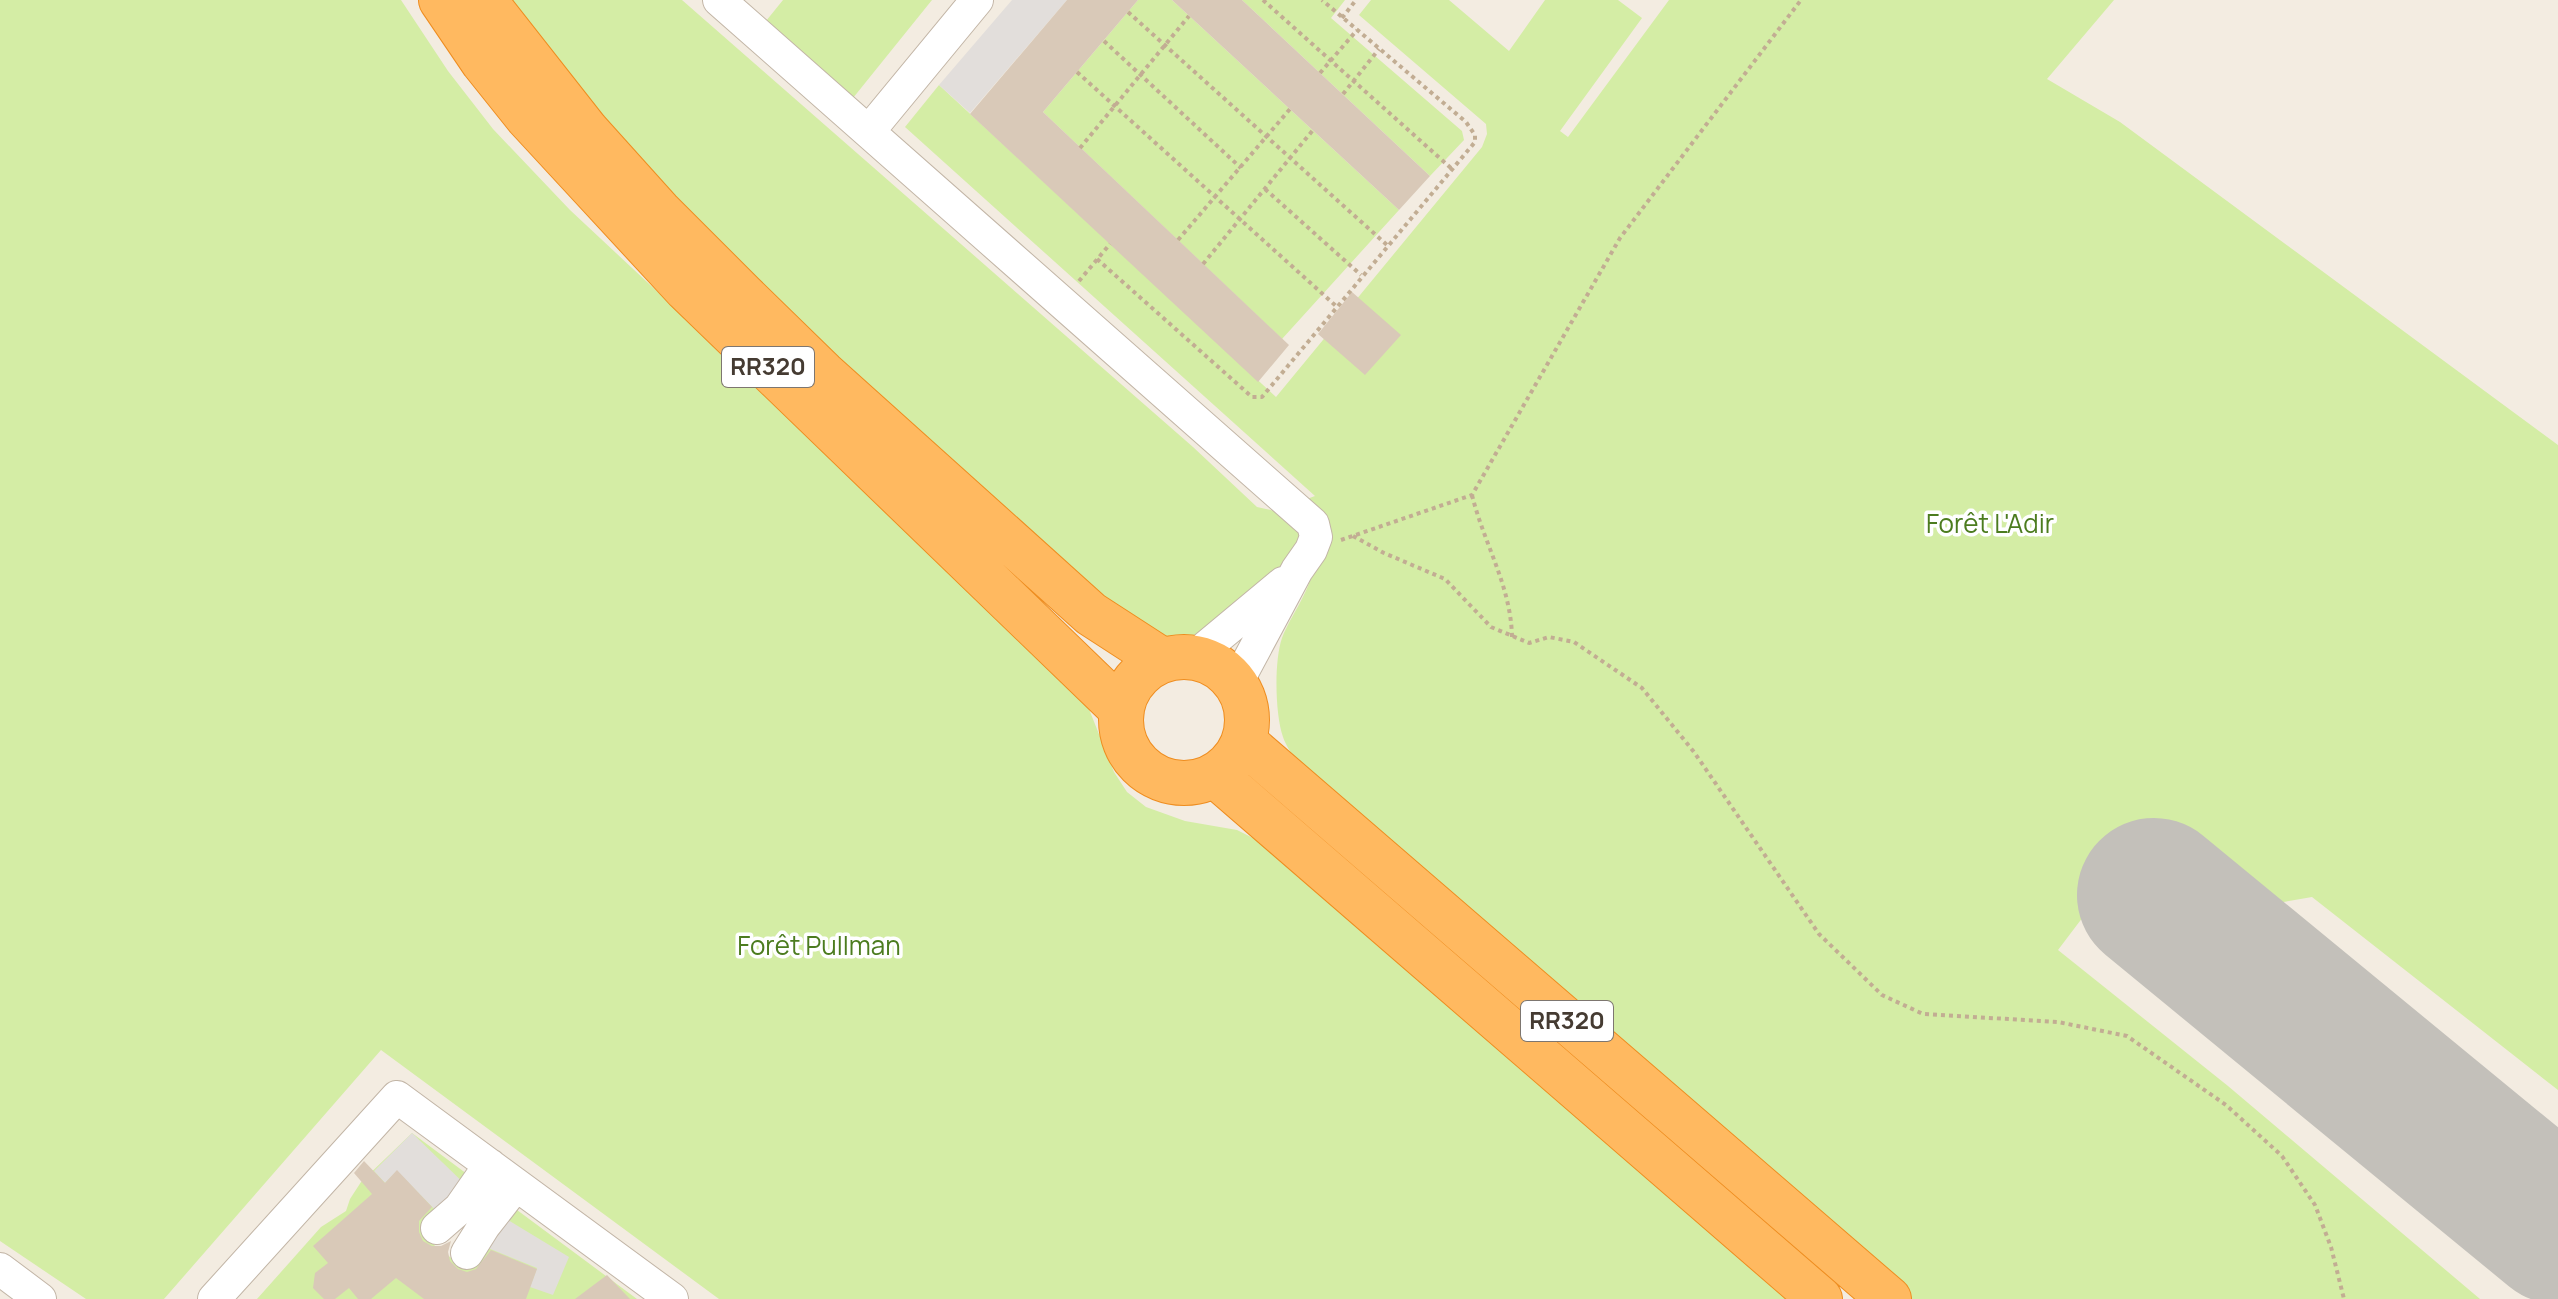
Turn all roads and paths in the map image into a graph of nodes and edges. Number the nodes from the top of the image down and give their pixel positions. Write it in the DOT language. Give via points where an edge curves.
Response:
graph roads {
  1 [pos="441,0"];
  2 [pos="484,0"];
  3 [pos="719,0"];
  4 [pos="977,0"];
  5 [pos="1263,0"];
  6 [pos="1322,0"];
  7 [pos="1356,0"];
  8 [pos="1801,0"];
  9 [pos="1128,12"];
  10 [pos="1189,16"];
  11 [pos="1342,18"];
  12 [pos="1357,30"];
  13 [pos="1104,41"];
  14 [pos="1164,45"];
  15 [pos="1379,49"];
  16 [pos="1330,60"];
  17 [pos="1077,72"];
  18 [pos="1320,73"];
  19 [pos="1140,75"];
  20 [pos="1353,81"];
  21 [pos="1343,94"];
  22 [pos="1114,106"];
  23 [pos="1290,109"];
  24 [pos="1313,130"];
  25 [pos="869,131"];
  26 [pos="1267,137"];
  27 [pos="1080,148"];
  28 [pos="1289,157"];
  29 [pos="1241,168"];
  30 [pos="1452,169"];
  31 [pos="1264,188"];
  32 [pos="1215,197"];
  33 [pos="1239,219"];
  34 [pos="1178,240"];
  35 [pos="1110,244"];
  36 [pos="1387,245"];
  37 [pos="1097,259"];
  38 [pos="1203,264"];
  39 [pos="1361,275"];
  40 [pos="1062,301"];
  41 [pos="1336,306"];
  42 [pos="1472,495"];
  43 [pos="1353,536"];
  44 [pos="1304,560"];
  45 [pos="1512,637"];
  46 [pos="1178,659"];
  47 [pos="1236,684"];
  48 [pos="1122,710"];
  49 [pos="1244,742"];
  50 [pos="1216,776"];
  51 [pos="490,1165"];
  52 [pos="516,1185"];
  53 [pos="0,1269"];
  54 [pos="40,1299"];
  55 [pos="214,1299"];
  56 [pos="672,1299"];
  57 [pos="1820,1299"];
  58 [pos="1889,1299"];
  59 [pos="2344,1299"];
  1 -- 48 [label="highway, RR320" via="527,117 686,289"];
  2 -- 46 [label="highway, RR320" via="587,131 659,211 823,373 1091,614"];
  3 -- 25 [label="street"];
  4 -- 25 [label="street"];
  5 -- 16 [label="path"];
  6 -- 11 [label="path"];
  7 -- 11 [label="path"];
  8 -- 42 [label="path" via="1620,238"];
  9 -- 14 [label="path"];
  10 -- 14 [label="path"];
  11 -- 12 [label="path"];
  12 -- 15 [label="path"];
  12 -- 16 [label="path"];
  13 -- 19 [label="path"];
  14 -- 19 [label="path"];
  14 -- 26 [label="path"];
  15 -- 20 [label="path"];
  15 -- 30 [label="path" via="1475,135"];
  16 -- 18 [label="path"];
  16 -- 20 [label="path"];
  17 -- 22 [label="path"];
  19 -- 22 [label="path"];
  19 -- 29 [label="path"];
  20 -- 21 [label="path"];
  20 -- 30 [label="path"];
  22 -- 27 [label="path"];
  22 -- 32 [label="path"];
  23 -- 26 [label="path"];
  24 -- 28 [label="path"];
  25 -- 40 [label="street"];
  26 -- 28 [label="path"];
  26 -- 29 [label="path"];
  28 -- 31 [label="path"];
  28 -- 36 [label="path"];
  29 -- 32 [label="path"];
  30 -- 36 [label="path"];
  31 -- 33 [label="path"];
  31 -- 39 [label="path"];
  32 -- 33 [label="path"];
  32 -- 34 [label="path"];
  33 -- 38 [label="path"];
  33 -- 41 [label="path"];
  35 -- 37 [label="path"];
  36 -- 39 [label="path"];
  37 -- 40 [label="path"];
  37 -- 41 [label="path" via="1252,397 1262,397"];
  39 -- 41 [label="path"];
  40 -- 44 [label="street" via="1300,510 1313,524 1316,537"];
  42 -- 43 [label="path"];
  42 -- 45 [label="path" via="1504,582"];
  43 -- 44 [label="path"];
  43 -- 45 [label="path" via="1445,579 1491,627"];
  44 -- 46 [label="street"];
  44 -- 47 [label="street"];
  45 -- 59 [label="path" via="1529,643 1549,637 1574,642 1642,688 1694,752 1819,934 1882,995 1923,1014 2058,1022 2127,1036 2226,1105 2282,1156 2315,1205"];
  46 -- 47 [label="highway, RR320" via="1218,666"];
  46 -- 48 [label="highway" via="1143,671"];
  47 -- 49 [label="highway" via="1248,723"];
  48 -- 50 [label="highway" via="1122,734 1148,773 1182,783"];
  49 -- 50 [label="highway" via="1233,762"];
  49 -- 58 [label="highway, RR320"];
  50 -- 57 [label="highway, RR320"];
  51 -- 52 [label="street"];
  51 -- 52 [label="street" via="443,1224 467,1238 471,1247"];
  51 -- 55 [label="street" via="397,1097"];
  52 -- 56 [label="street"];
  53 -- 54 [label="street"];
}
